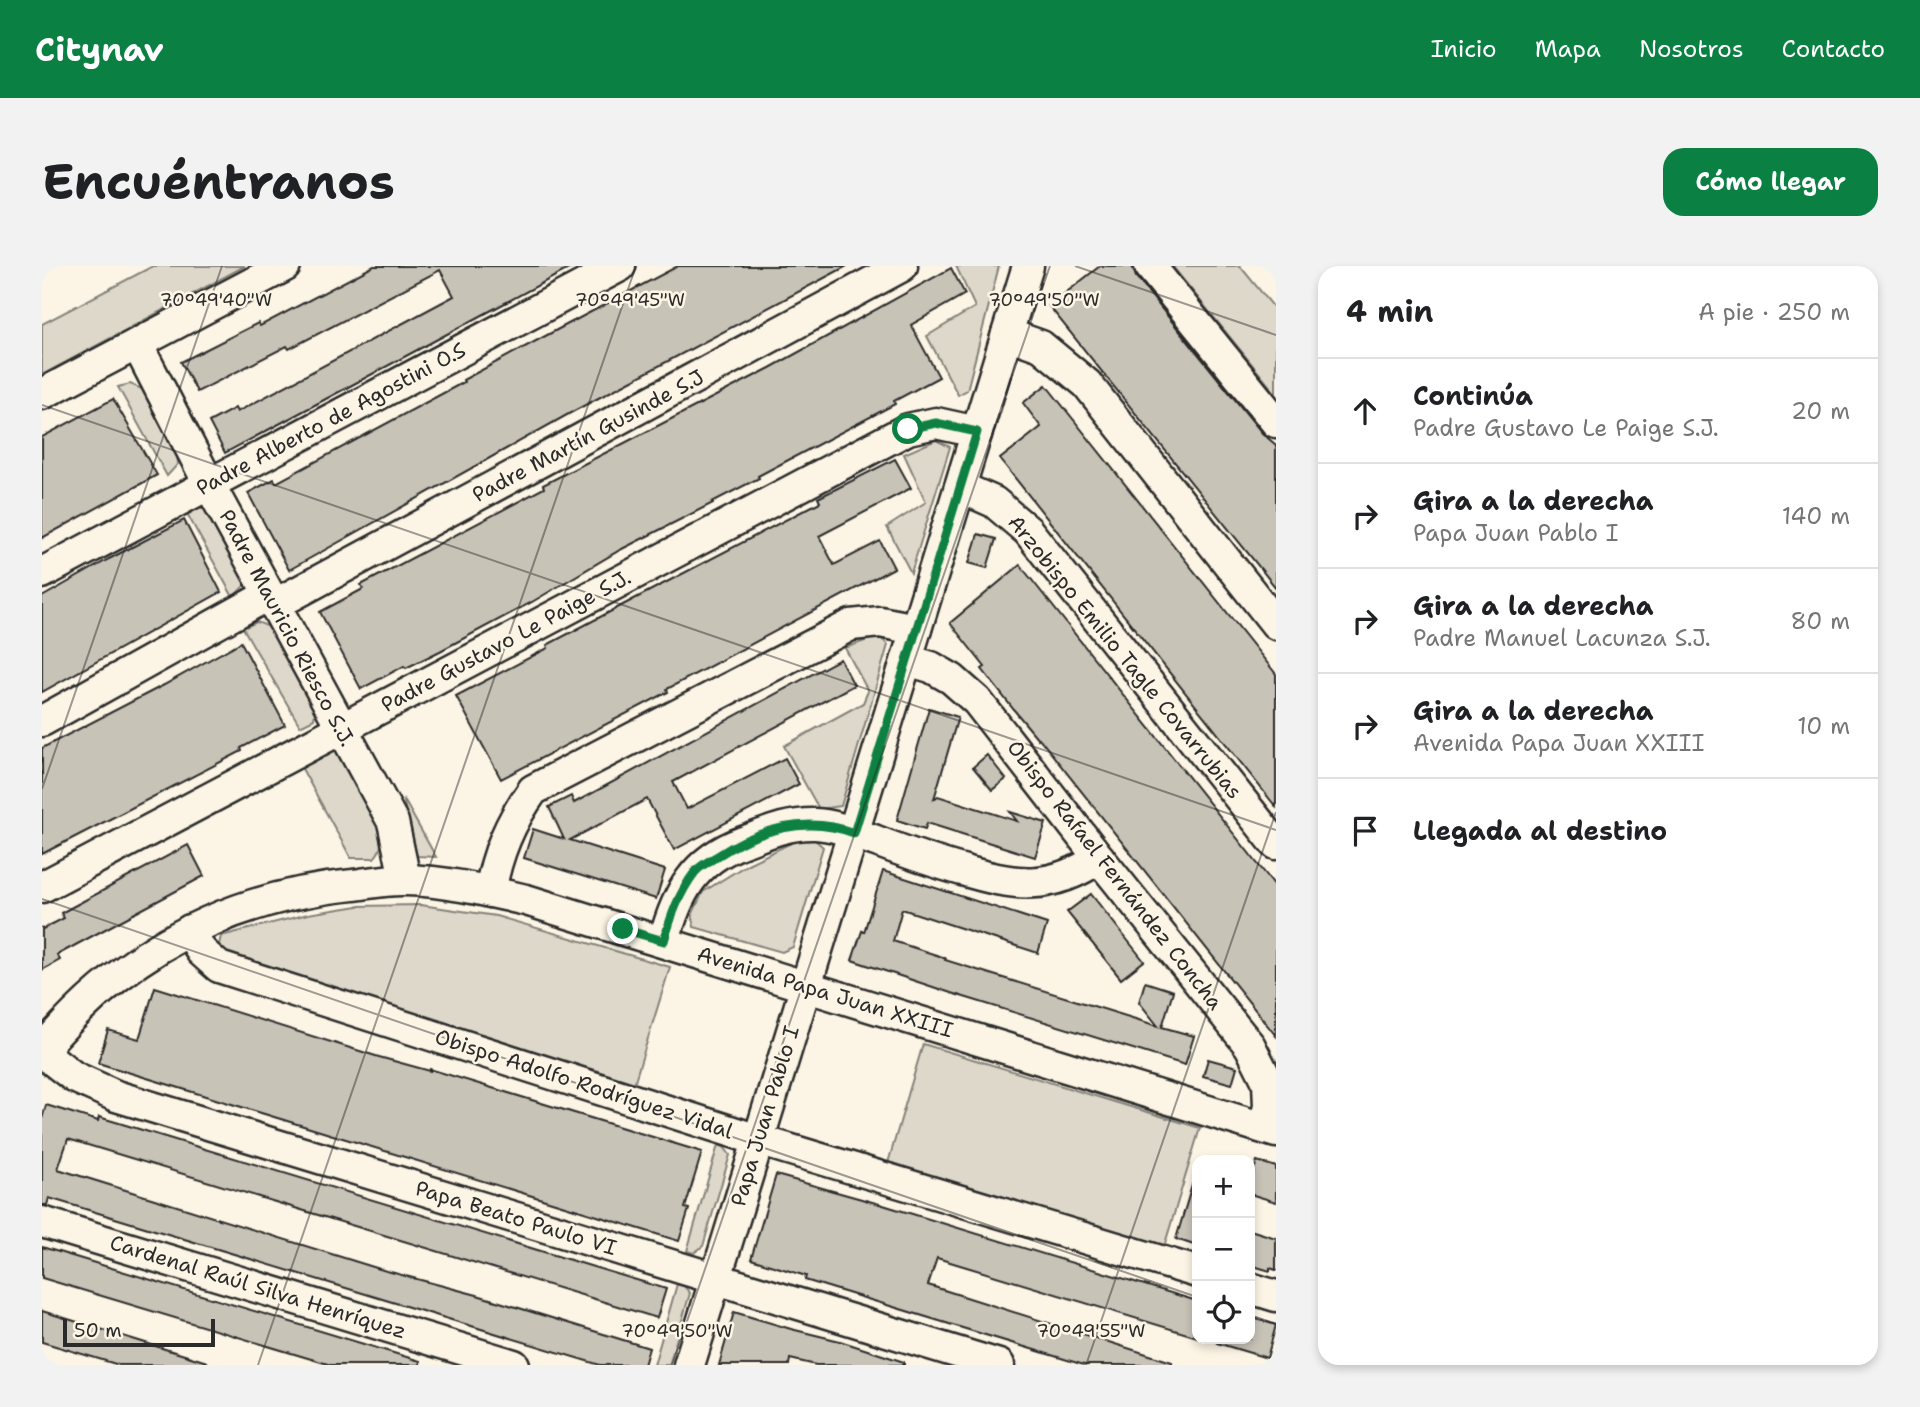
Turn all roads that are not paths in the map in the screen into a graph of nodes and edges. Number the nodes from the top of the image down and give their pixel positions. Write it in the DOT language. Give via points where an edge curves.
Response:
graph roads {
  1 [pos="285,266"];
  2 [pos="620,266"];
  3 [pos="902,266"];
  4 [pos="1028,266"];
  5 [pos="1150,266"];
  6 [pos="1007,334"];
  7 [pos="138,344"];
  8 [pos="42,394"];
  9 [pos="1276,422"];
  10 [pos="977,432"];
  11 [pos="209,484"];
  12 [pos="960,487"];
  13 [pos="42,573"];
  14 [pos="271,600"];
  15 [pos="1276,624"];
  16 [pos="916,629"];
  17 [pos="907,660"];
  18 [pos="42,721"];
  19 [pos="341,729"];
  20 [pos="854,833"];
  21 [pos="1276,844"];
  22 [pos="1099,858"];
  23 [pos="405,880"];
  24 [pos="42,887"];
  25 [pos="490,892"];
  26 [pos="190,930"];
  27 [pos="664,941"];
  28 [pos="804,986"];
  29 [pos="42,1051"];
  30 [pos="1269,1130"];
  31 [pos="758,1140"];
  32 [pos="42,1222"];
  33 [pos="1192,1270"];
  34 [pos="715,1279"];
  35 [pos="1255,1290"];
  36 [pos="1276,1296"];
  37 [pos="514,1365"];
  38 [pos="689,1365"];
  39 [pos="999,1365"];
  1 -- 7 [label="street"];
  2 -- 11 [label="street, Padre Alberto de Agostini O.S"];
  3 -- 14 [label="street, Padre Martín Gusinde S.J"];
  4 -- 6 [label="street, Papa Juan Pablo I"];
  5 -- 9 [label="street"];
  6 -- 10 [label="street, Papa Juan Pablo I"];
  6 -- 15 [label="street" via="1041,346 1087,384"];
  7 -- 8 [label="street"];
  7 -- 11 [label="street, Padre Mauricio Riesco S.J."];
  10 -- 12 [label="street, Papa Juan Pablo I"];
  10 -- 19 [label="street, Padre Gustavo Le Paige S.J." via="936,423 908,429"];
  11 -- 13 [label="street, Padre Alberto de Agostini O.S"];
  11 -- 14 [label="street, Padre Mauricio Riesco S.J."];
  12 -- 16 [label="street, Papa Juan Pablo I"];
  12 -- 21 [label="street, Arzobispo Emilio Tagle Covarrubias" via="994,502 1028,531"];
  14 -- 18 [label="street, Padre Martín Gusinde S.J"];
  14 -- 19 [label="street, Padre Mauricio Riesco S.J."];
  16 -- 17 [label="street, Papa Juan Pablo I"];
  16 -- 25 [label="street" via="880,622 851,625 533,790 508,831"];
  17 -- 20 [label="street, Papa Juan Pablo I"];
  17 -- 22 [label="street, Obispo Rafael Fernández Concha" via="952,679 977,701"];
  19 -- 23 [label="street, Padre Mauricio Riesco S.J." via="393,822"];
  19 -- 24 [label="street, Padre Gustavo Le Paige S.J."];
  20 -- 22 [label="street" via="932,862 1017,883 1068,876"];
  20 -- 27 [label="street" via="800,824 732,846 696,870 678,899"];
  20 -- 28 [label="street, Papa Juan Pablo I"];
  22 -- 30 [label="street, Obispo Rafael Fernández Concha" via="1250,1046 1268,1082"];
  23 -- 25 [label="street, Avenida Papa Juan XXIII"];
  23 -- 26 [label="street, Avenida Papa Juan XXIII" via="317,888 269,898"];
  25 -- 27 [label="street, Avenida Papa Juan XXIII"];
  26 -- 29 [label="street, Avenida Papa Juan XXIII" via="120,975 77,1010"];
  26 -- 31 [label="street, Obispo Adolfo Rodríguez Vidal" via="201,951 219,967"];
  27 -- 28 [label="street, Avenida Papa Juan XXIII"];
  28 -- 30 [label="street, Avenida Papa Juan XXIII"];
  28 -- 31 [label="street, Papa Juan Pablo I"];
  29 -- 34 [label="street, Papa Beato Paulo VI" via="74,1077 116,1096"];
  31 -- 33 [label="street, Obispo Adolfo Rodríguez Vidal"];
  31 -- 34 [label="street, Papa Juan Pablo I"];
  32 -- 37 [label="street, Cardenal Raúl Silva Henríquez"];
  34 -- 38 [label="street, Papa Juan Pablo I"];
  34 -- 39 [label="street, Papa Beato Paulo VI"];
  35 -- 36 [label="street"];
}
